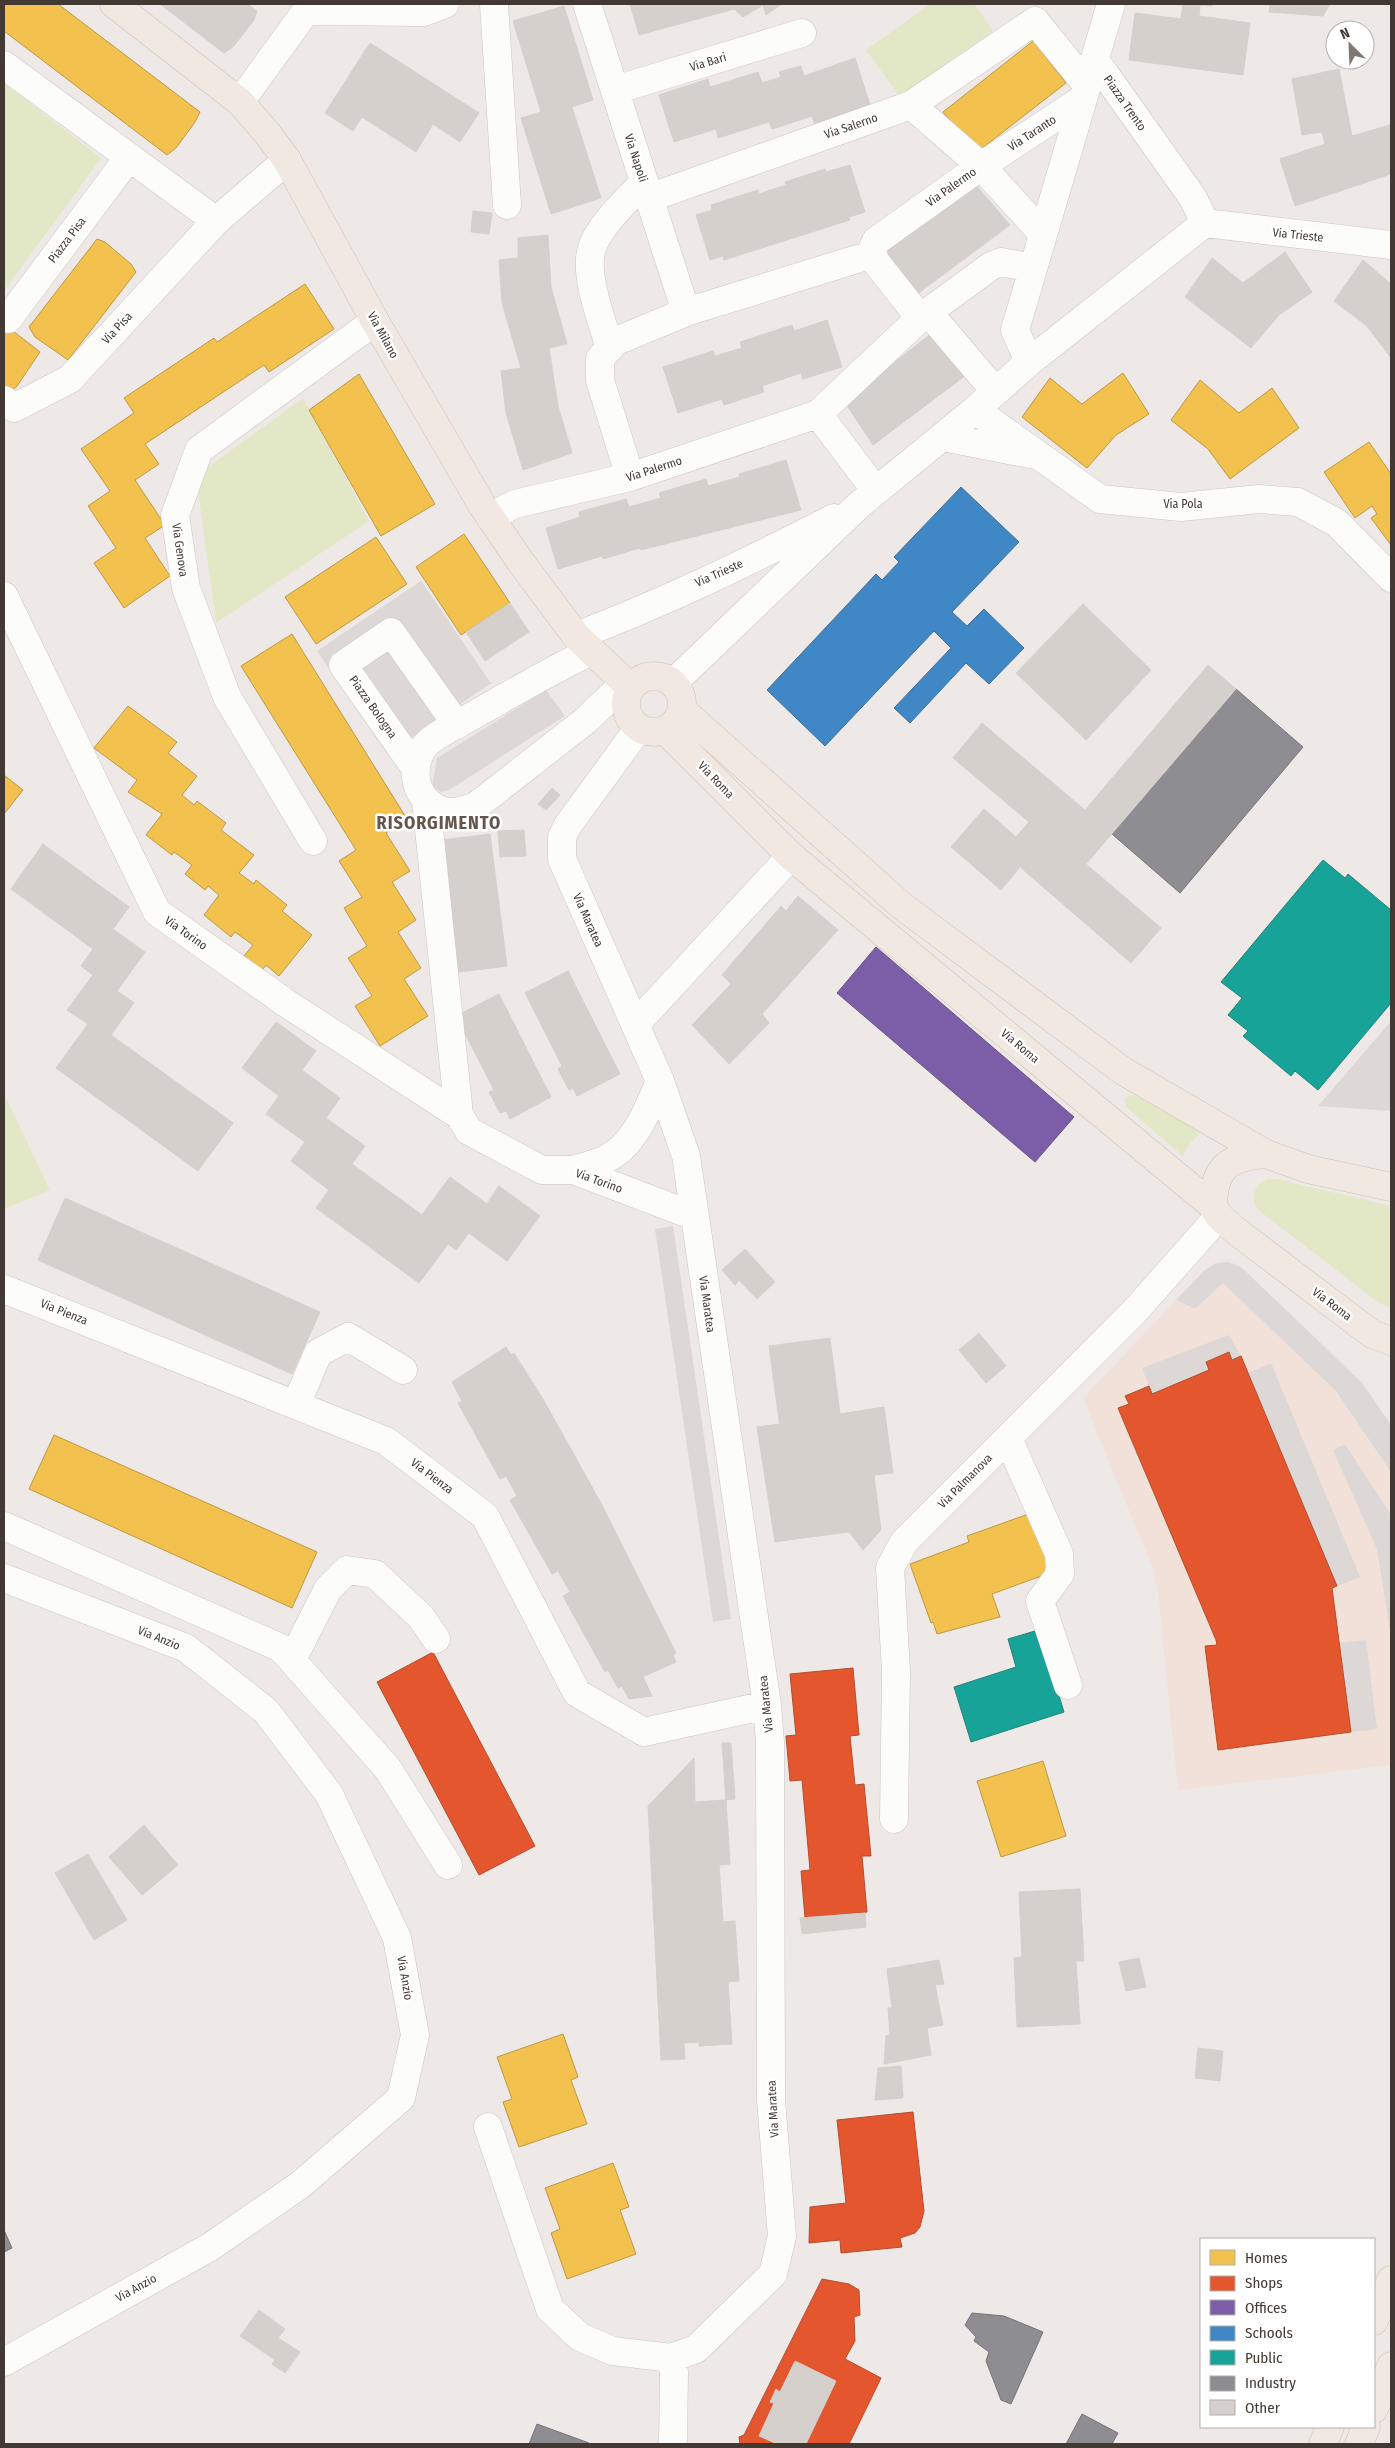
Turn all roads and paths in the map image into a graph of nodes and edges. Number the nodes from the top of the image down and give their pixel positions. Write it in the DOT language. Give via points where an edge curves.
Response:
graph roads {
  1 [pos="114,4"];
  2 [pos="445,4"];
  3 [pos="494,4"];
  4 [pos="587,4"];
  5 [pos="1111,4"];
  6 [pos="802,33"];
  7 [pos="4,65"];
  8 [pos="1088,82"];
  9 [pos="614,90"];
  10 [pos="240,102"];
  11 [pos="911,105"];
  12 [pos="128,156"];
  13 [pos="287,160"];
  14 [pos="981,166"];
  15 [pos="647,190"];
  16 [pos="506,205"];
  17 [pos="216,221"];
  18 [pos="1205,223"];
  19 [pos="1043,234"];
  20 [pos="1391,245"];
  21 [pos="856,259"];
  22 [pos="1033,268"];
  23 [pos="686,312"];
  24 [pos="924,315"];
  25 [pos="4,316"];
  26 [pos="375,321"];
  27 [pos="610,348"];
  28 [pos="1029,362"];
  29 [pos="995,391"];
  30 [pos="4,400"];
  31 [pos="975,410"];
  32 [pos="818,414"];
  33 [pos="942,437"];
  34 [pos="1039,456"];
  35 [pos="630,477"];
  36 [pos="868,498"];
  37 [pos="490,517"];
  38 [pos="1391,578"];
  39 [pos="4,596"];
  40 [pos="584,643"];
  41 [pos="673,682"];
  42 [pos="628,686"];
  43 [pos="662,723"];
  44 [pos="457,725"];
  45 [pos="416,768"];
  46 [pos="426,800"];
  47 [pos="313,841"];
  48 [pos="791,856"];
  49 [pos="635,1025"];
  50 [pos="660,1081"];
  51 [pos="459,1114"];
  52 [pos="1266,1154"];
  53 [pos="573,1170"];
  54 [pos="1391,1187"];
  55 [pos="1216,1211"];
  56 [pos="694,1216"];
  57 [pos="4,1288"];
  58 [pos="1382,1338"];
  59 [pos="1391,1356"];
  60 [pos="403,1370"];
  61 [pos="296,1405"];
  62 [pos="1008,1438"];
  63 [pos="4,1526"];
  64 [pos="4,1578"];
  65 [pos="436,1639"];
  66 [pos="292,1660"];
  67 [pos="1068,1685"];
  68 [pos="767,1705"];
  69 [pos="894,1818"];
  70 [pos="448,1865"];
  71 [pos="488,2127"];
  72 [pos="1391,2280"];
  73 [pos="1375,2319"];
  74 [pos="671,2358"];
  75 [pos="4,2362"];
  76 [pos="1391,2366"];
  77 [pos="1375,2406"];
  78 [pos="1330,2428"];
  79 [pos="1366,2428"];
  80 [pos="673,2444"];
  81 [pos="1323,2444"];
  82 [pos="1359,2444"];
  1 -- 10 [label="main road, Via Milano"];
  2 -- 10 [label="street" via="424,12 306,11"];
  3 -- 16 [label="street"];
  4 -- 9 [label="street, Via Napoli"];
  5 -- 8 [label="street"];
  6 -- 9 [label="street, Via Bari"];
  7 -- 12 [label="street"];
  8 -- 11 [label="street, Via Salerno" via="1035,21"];
  8 -- 14 [label="street, Via Taranto"];
  8 -- 18 [label="street, Piazza Trento" via="1193,198"];
  8 -- 19 [label="street"];
  9 -- 15 [label="street, Via Napoli"];
  10 -- 13 [label="main road, Via Milano"];
  11 -- 14 [label="street"];
  11 -- 15 [label="street, Via Salerno"];
  12 -- 17 [label="street"];
  12 -- 25 [label="street, Piazza Pisa" via="8,319"];
  13 -- 17 [label="street, Via Pisa"];
  13 -- 26 [label="main road, Via Milano"];
  14 -- 19 [label="street"];
  14 -- 24 [label="street, Via Palermo" via="876,241 872,250 875,260"];
  15 -- 23 [label="street, Via Napoli"];
  15 -- 27 [label="street, Via Salerno" via="611,217 592,246 590,273"];
  17 -- 30 [label="street, Via Pisa" via="70,379 14,408"];
  18 -- 20 [label="street, Via Trieste"];
  18 -- 28 [label="street"];
  19 -- 22 [label="street"];
  21 -- 23 [label="street"];
  22 -- 24 [label="street, Via Palermo" via="1001,262 991,266"];
  22 -- 28 [label="street" via="1015,330"];
  23 -- 27 [label="street" via="614,342"];
  24 -- 29 [label="street, Via Palermo"];
  24 -- 32 [label="street, Via Palermo"];
  26 -- 37 [label="main road, Via Milano"];
  26 -- 47 [label="street, Via Genova" via="199,450 176,515 186,588 227,697"];
  27 -- 35 [label="street" via="600,359 600,380"];
  28 -- 29 [label="street, Via Trieste"];
  29 -- 31 [label="street, Via Trieste"];
  31 -- 33 [label="street, Via Trieste"];
  31 -- 34 [label="street, Via Pola"];
  32 -- 35 [label="street, Via Palermo"];
  32 -- 36 [label="street"];
  33 -- 34 [label="street"];
  33 -- 36 [label="street, Via Trieste"];
  34 -- 38 [label="street, Via Pola" via="1100,499 1181,507 1259,499 1298,502 1337,523"];
  35 -- 37 [label="street, Via Palermo" via="515,504"];
  36 -- 40 [label="street, Via Trieste" via="766,552 608,624"];
  36 -- 41 [label="street, Via Trieste"];
  37 -- 40 [label="main road, Via Milano"];
  39 -- 51 [label="street, Via Torino" via="157,912 286,1003"];
  40 -- 42 [label="main road, Via Milano"];
  40 -- 44 [label="street" via="546,673"];
  41 -- 42 [label="main road" via="658,676"];
  41 -- 43 [label="main road" via="681,695"];
  42 -- 43 [label="main road" via="627,710 631,720"];
  42 -- 46 [label="street" via="476,806 450,812"];
  43 -- 48 [label="main road, Via Roma"];
  43 -- 49 [label="street, Via Maratea" via="568,825 562,838 562,859"];
  43 -- 52 [label="main road" via="1124,1071"];
  44 -- 45 [label="street" via="422,749"];
  44 -- 45 [label="street, Piazza Bologna" via="391,632 343,664"];
  45 -- 46 [label="street, Piazza Bologna" via="418,789"];
  46 -- 51 [label="street"];
  48 -- 49 [label="street"];
  48 -- 55 [label="main road, Via Roma"];
  49 -- 50 [label="street, Via Maratea"];
  50 -- 53 [label="street" via="645,1116 622,1149 606,1160"];
  50 -- 56 [label="street, Via Maratea" via="686,1156"];
  51 -- 53 [label="street, Via Torino" via="469,1131 542,1170"];
  52 -- 54 [label="main road" via="1308,1169"];
  52 -- 55 [label="main road" via="1243,1156 1224,1167 1213,1185"];
  53 -- 56 [label="street, Via Torino"];
  55 -- 58 [label="main road, Via Roma"];
  55 -- 62 [label="street, Via Palmanova" via="1134,1312"];
  56 -- 68 [label="street, Via Maratea"];
  57 -- 61 [label="street, Via Pienza"];
  58 -- 59 [label="main road, Via Roma"];
  60 -- 61 [label="street" via="348,1337 318,1353"];
  61 -- 68 [label="street, Via Pienza" via="386,1441 485,1516 577,1693 644,1732"];
  62 -- 67 [label="street" via="1059,1554 1060,1574 1040,1601"];
  62 -- 69 [label="street, Via Palmanova" via="904,1542 890,1568 896,1671"];
  63 -- 66 [label="street" via="280,1648"];
  64 -- 75 [label="street, Via Anzio" via="186,1648 266,1711 329,1794 397,1938 415,2035 401,2098 300,2185 210,2247"];
  65 -- 66 [label="street" via="421,1616 375,1574 347,1570 328,1589"];
  66 -- 70 [label="street" via="388,1769"];
  68 -- 74 [label="street, Via Maratea" via="770,1742 771,2100 782,2236 773,2274 696,2349"];
  71 -- 74 [label="street, Via Maratea" via="550,2309 580,2337 613,2351"];
  72 -- 73 [label="main road"];
  74 -- 80 [label="street" via="674,2372"];
  76 -- 77 [label="main road"];
  78 -- 81 [label="main road"];
  79 -- 82 [label="main road"];
}
